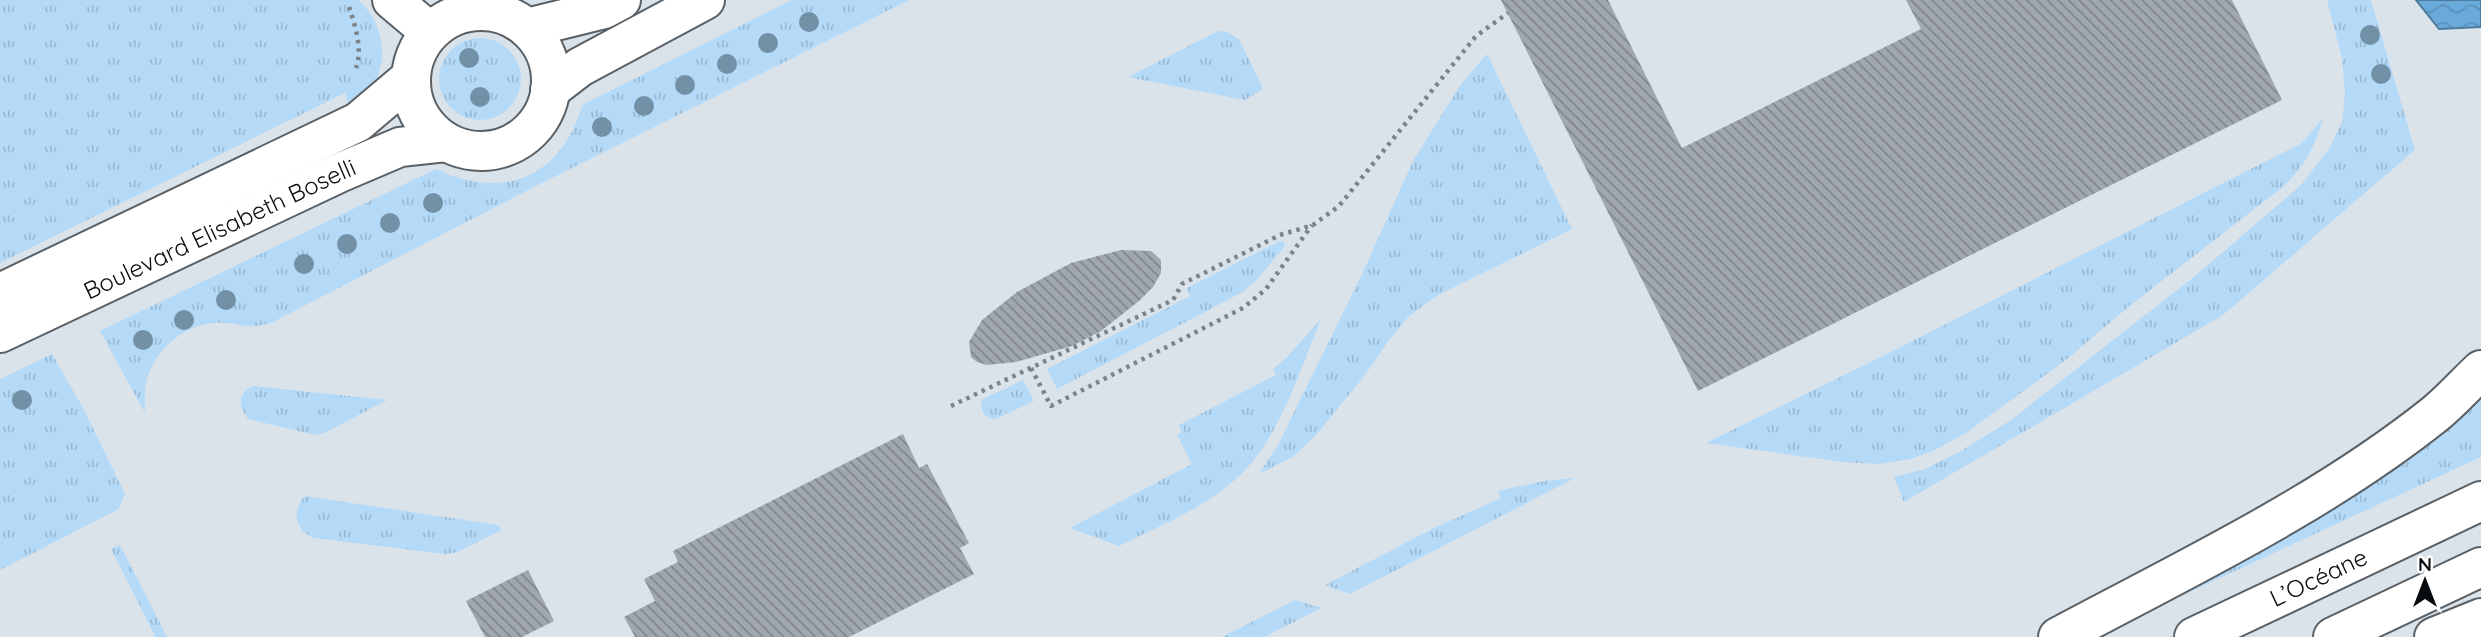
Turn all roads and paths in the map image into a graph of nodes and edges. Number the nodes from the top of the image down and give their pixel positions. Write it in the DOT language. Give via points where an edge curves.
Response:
graph roads {
  1 [pos="392,0"];
  2 [pos="621,0"];
  3 [pos="705,0"];
  4 [pos="1508,13"];
  5 [pos="527,28"];
  6 [pos="430,32"];
  7 [pos="410,78"];
  8 [pos="550,90"];
  9 [pos="446,142"];
  10 [pos="1313,225"];
  11 [pos="0,293"];
  12 [pos="0,333"];
  13 [pos="1031,368"];
  14 [pos="2481,370"];
  15 [pos="951,406"];
  16 [pos="2481,500"];
  17 [pos="2481,566"];
  18 [pos="2481,618"];
  19 [pos="2058,637"];
  20 [pos="2194,637"];
  21 [pos="2333,637"];
  22 [pos="2434,637"];
  1 -- 6 [label="main road"];
  2 -- 5 [label="main road" via="604,9"];
  3 -- 8 [label="main road" via="580,66"];
  4 -- 10 [label="path" via="1476,36 1339,206"];
  5 -- 6 [label="main road" via="504,14 478,11 452,17"];
  5 -- 8 [label="main road" via="548,60"];
  6 -- 7 [label="main road" via="416,54"];
  7 -- 9 [label="main road" via="419,115"];
  7 -- 11 [label="main road, Boulevard Elisabeth Boselli" via="358,122"];
  8 -- 9 [label="main road" via="538,122 512,144 479,151"];
  9 -- 12 [label="main road, Boulevard Elisabeth Boselli" via="400,147 339,173"];
  10 -- 13 [label="path" via="1280,235 1182,285 1172,300"];
  10 -- 13 [label="path" via="1266,289 1243,308 1063,400 1051,406"];
  13 -- 15 [label="path"];
  14 -- 19 [label="main road" via="2436,413 2363,466 2228,546"];
  16 -- 20 [label="main road, L’Océane"];
  17 -- 21 [label="main road"];
  18 -- 22 [label="main road"];
}
